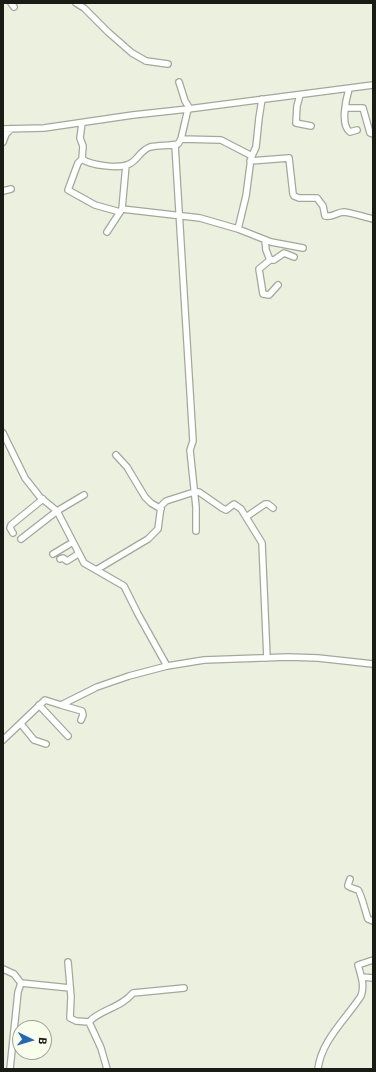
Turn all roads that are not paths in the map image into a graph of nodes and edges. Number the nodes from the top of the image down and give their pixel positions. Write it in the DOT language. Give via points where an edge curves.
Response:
graph roads {
  1 [pos="76,3"];
  2 [pos="168,64"];
  3 [pos="180,82"];
  4 [pos="373,85"];
  5 [pos="349,89"];
  6 [pos="300,95"];
  7 [pos="262,99"];
  8 [pos="345,108"];
  9 [pos="189,109"];
  10 [pos="82,123"];
  11 [pos="311,126"];
  12 [pos="3,129"];
  13 [pos="11,129"];
  14 [pos="357,130"];
  15 [pos="373,134"];
  16 [pos="181,140"];
  17 [pos="3,142"];
  18 [pos="175,145"];
  19 [pos="251,158"];
  20 [pos="82,159"];
  21 [pos="126,165"];
  22 [pos="11,189"];
  23 [pos="3,191"];
  24 [pos="121,210"];
  25 [pos="179,215"];
  26 [pos="373,219"];
  27 [pos="238,229"];
  28 [pos="107,232"];
  29 [pos="265,240"];
  30 [pos="303,248"];
  31 [pos="294,257"];
  32 [pos="270,260"];
  33 [pos="278,285"];
  34 [pos="3,432"];
  35 [pos="116,455"];
  36 [pos="194,492"];
  37 [pos="84,495"];
  38 [pos="43,499"];
  39 [pos="161,508"];
  40 [pos="273,508"];
  41 [pos="57,511"];
  42 [pos="246,517"];
  43 [pos="196,531"];
  44 [pos="13,533"];
  45 [pos="21,539"];
  46 [pos="73,542"];
  47 [pos="53,554"];
  48 [pos="78,554"];
  49 [pos="60,559"];
  50 [pos="96,570"];
  51 [pos="267,658"];
  52 [pos="373,664"];
  53 [pos="167,666"];
  54 [pos="61,705"];
  55 [pos="39,706"];
  56 [pos="81,720"];
  57 [pos="21,724"];
  58 [pos="68,736"];
  59 [pos="3,740"];
  60 [pos="46,744"];
  61 [pos="350,879"];
  62 [pos="373,921"];
  63 [pos="373,960"];
  64 [pos="68,962"];
  65 [pos="3,969"];
  66 [pos="362,977"];
  67 [pos="373,978"];
  68 [pos="21,983"];
  69 [pos="70,988"];
  70 [pos="184,988"];
  71 [pos="89,1022"];
  72 [pos="10,1069"];
  73 [pos="107,1069"];
  74 [pos="318,1069"];
  1 -- 2 [label="street" via="132,53 146,61"];
  3 -- 9 [label="street"];
  4 -- 5 [label="street"];
  5 -- 6 [label="street"];
  5 -- 8 [label="street"];
  6 -- 7 [label="street"];
  6 -- 11 [label="street" via="296,123"];
  7 -- 9 [label="street"];
  7 -- 19 [label="street" via="256,147"];
  8 -- 14 [label="street" via="347,131"];
  8 -- 15 [label="street" via="363,108 370,133"];
  9 -- 10 [label="street"];
  9 -- 16 [label="street"];
  10 -- 13 [label="street"];
  10 -- 20 [label="street"];
  12 -- 13 [label="street"];
  13 -- 17 [label="street"];
  16 -- 18 [label="street"];
  16 -- 19 [label="street" via="221,140"];
  18 -- 21 [label="street" via="149,148"];
  18 -- 25 [label="street"];
  19 -- 26 [label="street" via="289,158 294,196 317,198 323,206 325,216 330,217 342,212"];
  19 -- 27 [label="street"];
  20 -- 21 [label="street" via="112,166"];
  20 -- 24 [label="street" via="68,190 95,206"];
  21 -- 24 [label="street"];
  22 -- 23 [label="street"];
  24 -- 25 [label="street"];
  24 -- 28 [label="street"];
  25 -- 27 [label="street" via="206,219"];
  25 -- 36 [label="street" via="194,440 190,450"];
  27 -- 29 [label="street"];
  29 -- 30 [label="street"];
  29 -- 32 [label="street"];
  31 -- 32 [label="street" via="284,253"];
  32 -- 33 [label="street" via="259,269 263,294 269,295"];
  34 -- 38 [label="street" via="22,473"];
  35 -- 39 [label="street" via="151,503"];
  36 -- 39 [label="street" via="166,501"];
  36 -- 42 [label="street" via="205,495 226,510 234,504 237,505"];
  36 -- 43 [label="street"];
  37 -- 41 [label="street"];
  38 -- 41 [label="street"];
  38 -- 44 [label="street" via="11,525"];
  39 -- 50 [label="street" via="160,525 156,533"];
  40 -- 42 [label="street" via="265,504"];
  41 -- 45 [label="street"];
  41 -- 46 [label="street"];
  42 -- 51 [label="street" via="262,543"];
  46 -- 47 [label="street"];
  46 -- 48 [label="street"];
  48 -- 49 [label="street" via="67,561"];
  48 -- 50 [label="street" via="87,566"];
  50 -- 53 [label="street" via="124,586"];
  51 -- 52 [label="street" via="315,658"];
  51 -- 53 [label="street" via="204,660"];
  53 -- 54 [label="street" via="97,686"];
  54 -- 55 [label="street" via="46,700"];
  54 -- 56 [label="street" via="82,711"];
  55 -- 57 [label="street"];
  55 -- 58 [label="street"];
  57 -- 59 [label="street"];
  57 -- 60 [label="street" via="34,740"];
  61 -- 62 [label="street" via="348,886 359,890 368,919"];
  63 -- 66 [label="street" via="358,965"];
  64 -- 69 [label="street"];
  65 -- 68 [label="street" via="14,974"];
  66 -- 67 [label="street"];
  66 -- 74 [label="street" via="361,996 326,1045"];
  68 -- 69 [label="street"];
  68 -- 72 [label="street"];
  69 -- 71 [label="street" via="70,1018"];
  70 -- 71 [label="street" via="133,992 128,999"];
  71 -- 73 [label="street"];
}
